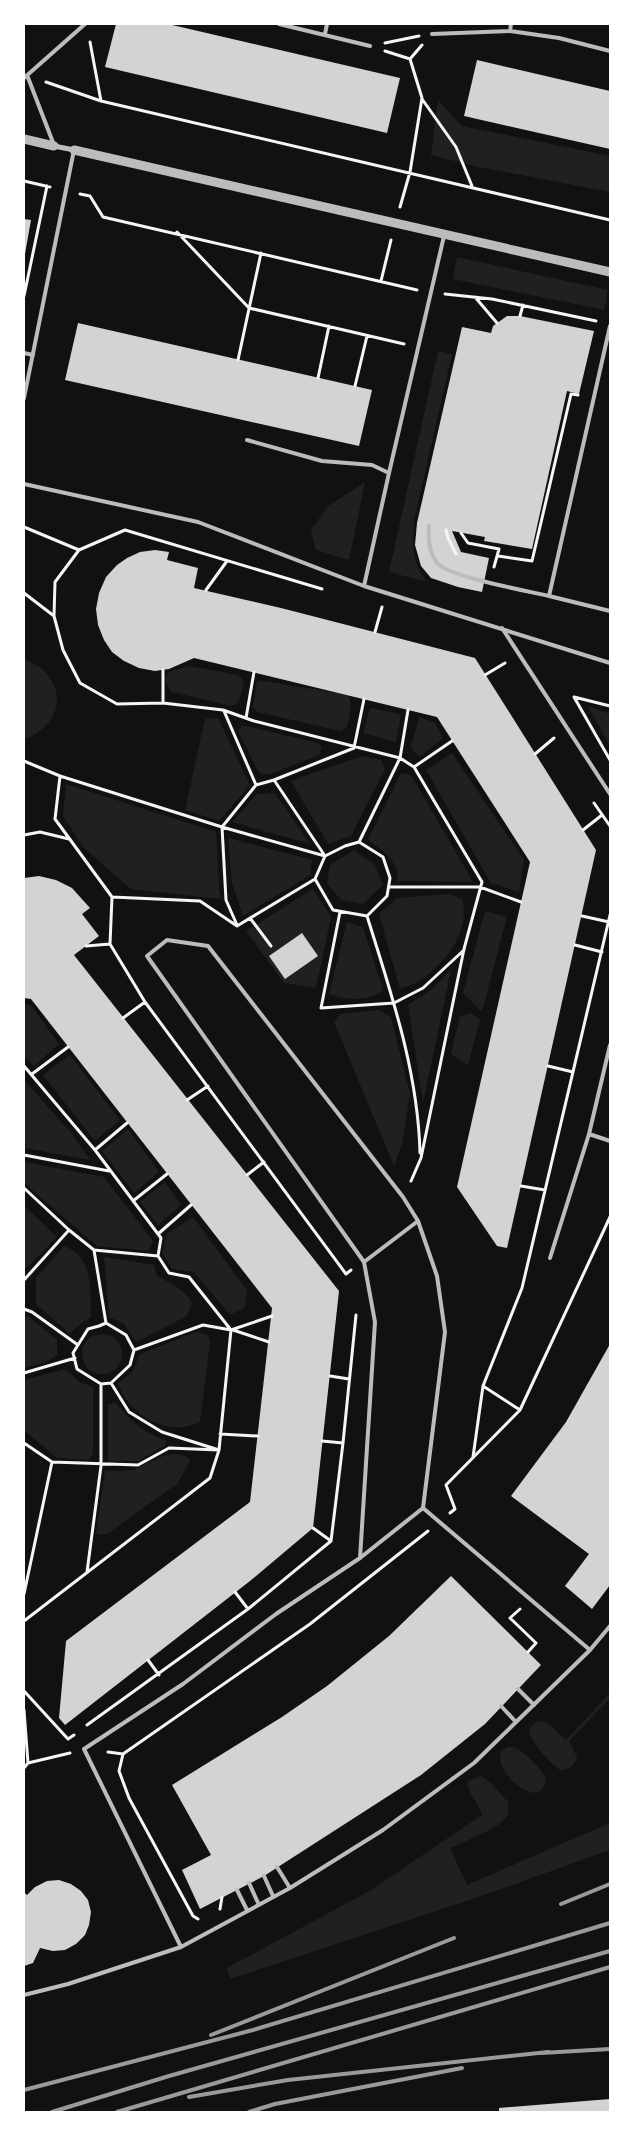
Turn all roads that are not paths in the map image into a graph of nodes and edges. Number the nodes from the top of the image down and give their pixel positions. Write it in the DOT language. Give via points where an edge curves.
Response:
graph roads {
  1 [pos="85,24"];
  2 [pos="279,24"];
  3 [pos="327,24"];
  4 [pos="511,24"];
  5 [pos="510,31"];
  6 [pos="325,34"];
  7 [pos="432,34"];
  8 [pos="370,46"];
  9 [pos="610,50"];
  10 [pos="25,76"];
  11 [pos="24,139"];
  12 [pos="54,146"];
  13 [pos="74,150"];
  14 [pos="444,233"];
  15 [pos="610,272"];
  16 [pos="610,326"];
  17 [pos="24,353"];
  18 [pos="33,355"];
  19 [pos="24,398"];
  20 [pos="246,440"];
  21 [pos="389,473"];
  22 [pos="24,484"];
  23 [pos="429,526"];
  24 [pos="364,586"];
  25 [pos="549,596"];
  26 [pos="610,611"];
  27 [pos="502,628"];
  28 [pos="610,663"];
  29 [pos="610,794"];
  30 [pos="610,1045"];
  31 [pos="589,1134"];
  32 [pos="610,1141"];
  33 [pos="418,1221"];
  34 [pos="550,1258"];
  35 [pos="364,1262"];
  36 [pos="423,1508"];
  37 [pos="360,1558"];
  38 [pos="610,1626"];
  39 [pos="590,1650"];
  40 [pos="518,1689"];
  41 [pos="534,1705"];
  42 [pos="501,1706"];
  43 [pos="516,1722"];
  44 [pos="277,1867"];
  45 [pos="264,1876"];
  46 [pos="249,1882"];
  47 [pos="290,1888"];
  48 [pos="236,1890"];
  49 [pos="273,1896"];
  50 [pos="259,1905"];
  51 [pos="247,1910"];
  52 [pos="181,1947"];
  53 [pos="24,1996"];
  1 -- 10 [label="lane"];
  2 -- 6 [label="lane"];
  3 -- 6 [label="lane"];
  4 -- 5 [label="lane"];
  5 -- 7 [label="lane"];
  5 -- 9 [label="lane"];
  6 -- 8 [label="lane"];
  10 -- 12 [label="lane"];
  11 -- 12 [label="street"];
  12 -- 13 [label="street"];
  13 -- 14 [label="street"];
  13 -- 18 [label="lane"];
  14 -- 15 [label="street"];
  14 -- 21 [label="lane"];
  16 -- 25 [label="lane"];
  17 -- 18 [label="lane"];
  18 -- 19 [label="lane"];
  20 -- 21 [label="lane" via="322,461 372,465"];
  21 -- 24 [label="lane"];
  22 -- 24 [label="lane" via="198,522"];
  23 -- 25 [label="lane" via="428,542 438,564 454,573"];
  24 -- 27 [label="lane"];
  25 -- 26 [label="lane"];
  27 -- 28 [label="lane"];
  27 -- 29 [label="lane"];
  30 -- 31 [label="lane"];
  31 -- 32 [label="lane"];
  31 -- 34 [label="lane"];
  33 -- 35 [label="lane"];
  33 -- 35 [label="lane" via="404,1197 208,946 167,940 147,956"];
  33 -- 36 [label="lane" via="437,1276 445,1332"];
  35 -- 37 [label="lane" via="375,1322"];
  36 -- 37 [label="lane"];
  36 -- 39 [label="lane"];
  37 -- 52 [label="lane" via="84,1750"];
  38 -- 39 [label="lane"];
  39 -- 41 [label="lane"];
  40 -- 41 [label="lane"];
  41 -- 43 [label="lane"];
  42 -- 43 [label="lane"];
  43 -- 47 [label="lane" via="467,1769 383,1830"];
  44 -- 47 [label="lane"];
  45 -- 49 [label="lane"];
  46 -- 50 [label="lane"];
  47 -- 49 [label="lane"];
  48 -- 51 [label="lane"];
  49 -- 50 [label="lane"];
  50 -- 51 [label="lane"];
  51 -- 52 [label="lane"];
  52 -- 53 [label="lane"];
}
